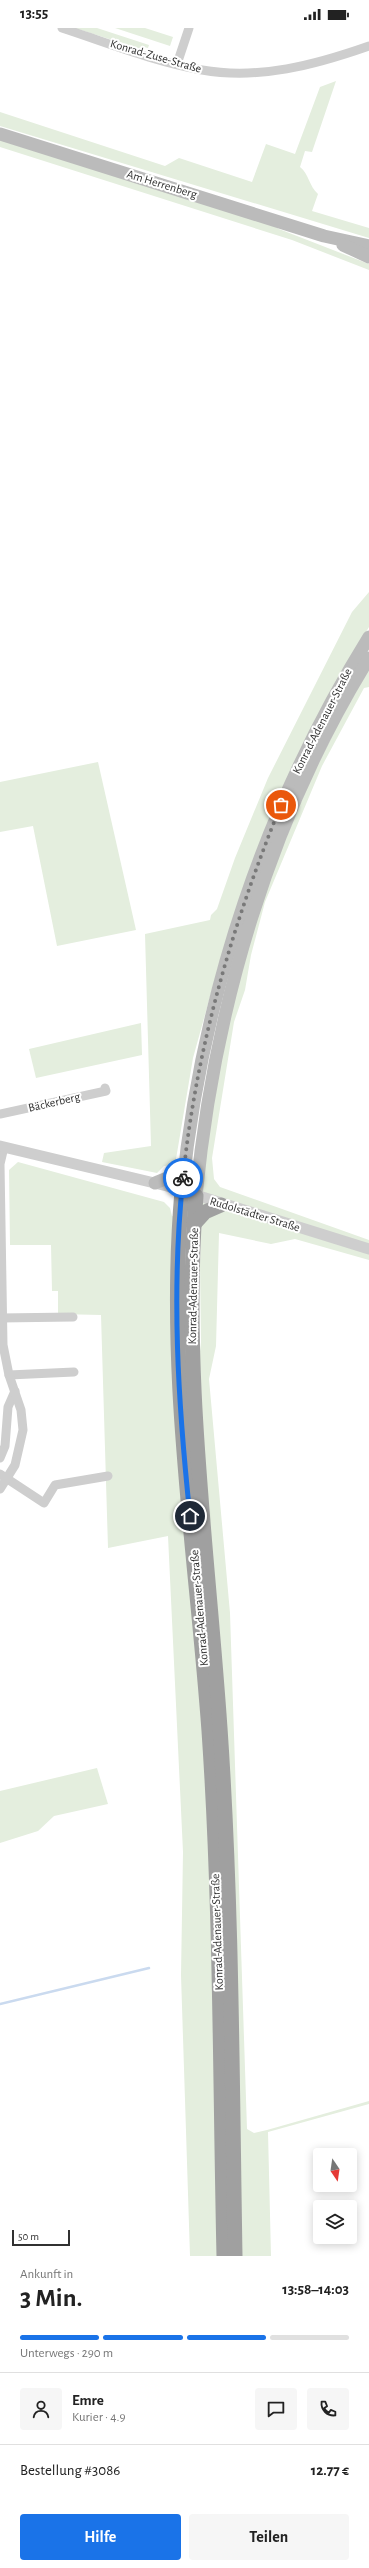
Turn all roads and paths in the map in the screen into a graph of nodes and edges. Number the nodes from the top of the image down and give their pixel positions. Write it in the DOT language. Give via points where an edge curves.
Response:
graph roads {
  1 [pos="62,28"];
  2 [pos="189,28"];
  3 [pos="369,46"];
  4 [pos="177,64"];
  5 [pos="0,134"];
  6 [pos="324,236"];
  7 [pos="369,246"];
  8 [pos="369,257"];
  9 [pos="369,637"];
  10 [pos="369,658"];
  11 [pos="105,1088"];
  12 [pos="0,1114"];
  13 [pos="2,1146"];
  14 [pos="185,1163"];
  15 [pos="155,1183"];
  16 [pos="182,1191"];
  17 [pos="196,1196"];
  18 [pos="221,1204"];
  19 [pos="0,1224"];
  20 [pos="194,1224"];
  21 [pos="369,1249"];
  22 [pos="73,1317"];
  23 [pos="1,1318"];
  24 [pos="74,1372"];
  25 [pos="9,1375"];
  26 [pos="15,1391"];
  27 [pos="0,1458"];
  28 [pos="4,1476"];
  29 [pos="108,1476"];
  30 [pos="0,1488"];
  31 [pos="224,2256"];
  32 [pos="235,2256"];
  1 -- 4 [label="street, Konrad-Zuse-Straße"];
  2 -- 4 [label="street"];
  3 -- 4 [label="street, Konrad-Zuse-Straße" via="293,69 220,72"];
  5 -- 6 [label="main road, Am Herrenberg"];
  6 -- 7 [label="main road, Am Herrenberg"];
  6 -- 8 [label="main road, Am Herrenberg"];
  9 -- 14 [label="main road, Konrad-Adenauer-Straße" via="315,733 286,793 254,870 215,998 194,1100"];
  10 -- 17 [label="main road, Konrad-Adenauer-Straße" via="295,802 247,933 228,1000 214,1069"];
  11 -- 12 [label="street, Bäckerberg" via="106,1091"];
  13 -- 15 [label="street, Rudolstädter Straße"];
  13 -- 19 [label="street"];
  14 -- 15 [label="main road" via="172,1176"];
  14 -- 16 [label="main road, Konrad-Adenauer-Straße"];
  15 -- 16 [label="street, Rudolstädter Straße"];
  16 -- 17 [label="street, Rudolstädter Straße"];
  16 -- 31 [label="highway, Konrad-Adenauer-Straße" via="176,1279 179,1407 201,1634 213,1809"];
  17 -- 18 [label="street, Rudolstädter Straße"];
  17 -- 20 [label="highway, Konrad-Adenauer-Straße"];
  18 -- 20 [label="highway" via="205,1212"];
  18 -- 21 [label="street, Rudolstädter Straße"];
  19 -- 23 [label="street"];
  20 -- 32 [label="highway, Konrad-Adenauer-Straße" via="193,1363 224,1798"];
  22 -- 23 [label="street"];
  23 -- 25 [label="street"];
  24 -- 25 [label="street"];
  25 -- 26 [label="street"];
  26 -- 27 [label="street" via="8,1407 5,1446"];
  26 -- 28 [label="street" via="21,1410 23,1430 16,1459"];
  28 -- 29 [label="street" via="44,1503 55,1486"];
  28 -- 30 [label="street"];
}
